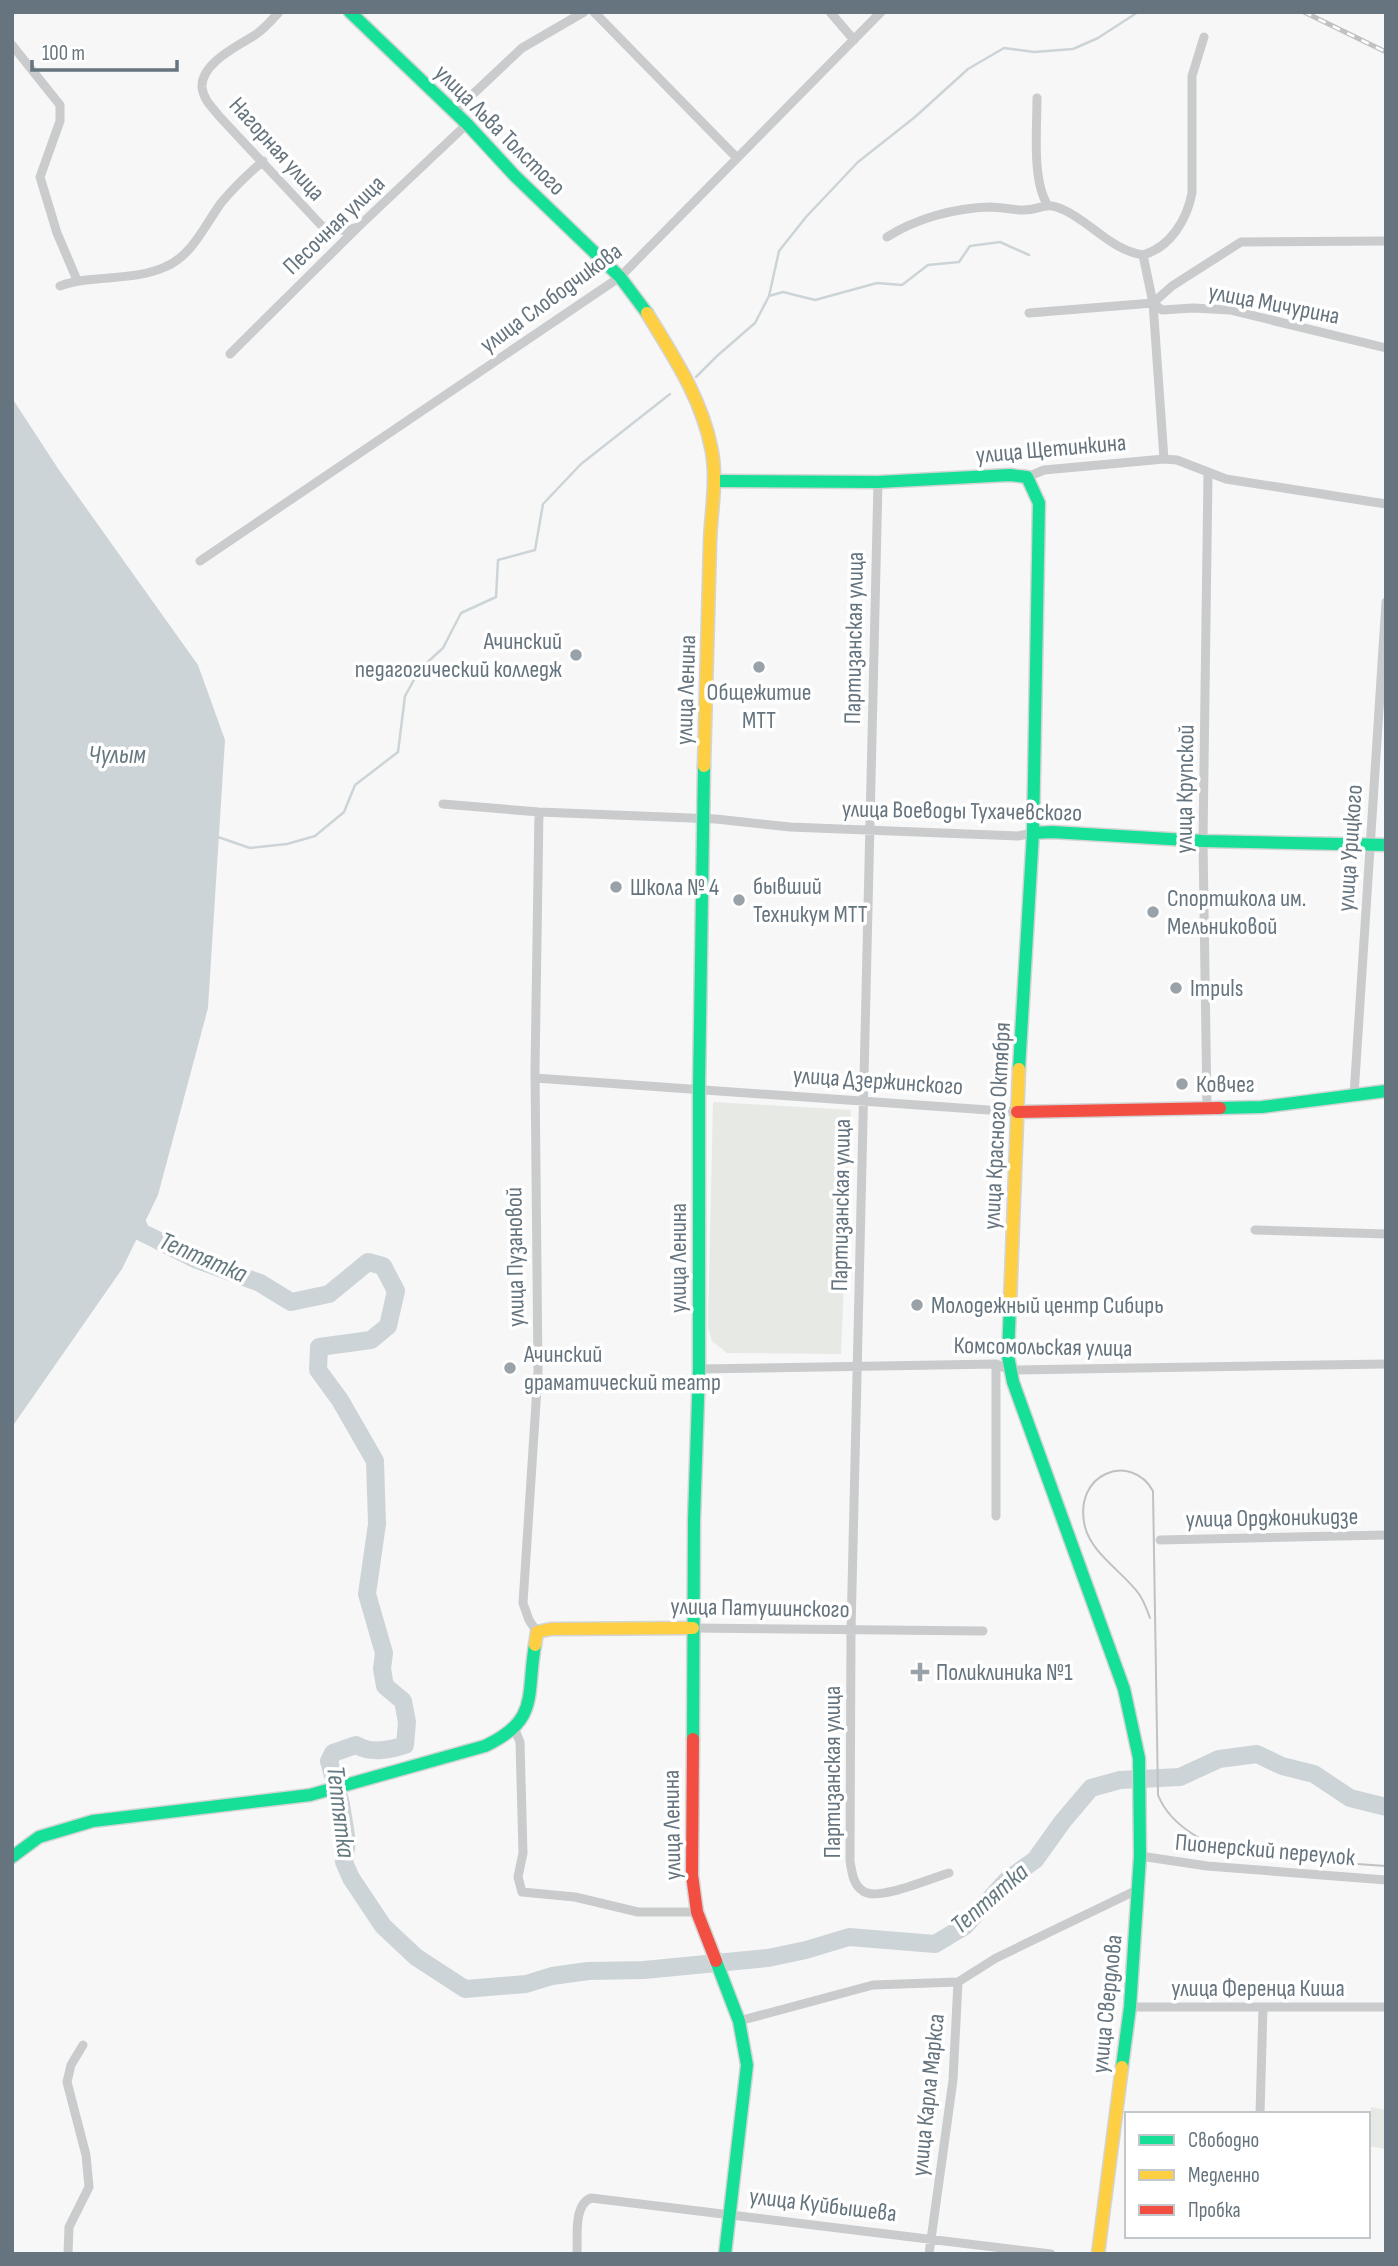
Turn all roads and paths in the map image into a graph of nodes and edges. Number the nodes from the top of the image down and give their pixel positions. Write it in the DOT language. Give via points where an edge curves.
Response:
graph roads {
  1 [pos="279,12"];
  2 [pos="350,12"];
  3 [pos="584,12"];
  4 [pos="594,12"];
  5 [pos="830,12"];
  6 [pos="881,12"];
  7 [pos="1204,37"];
  8 [pos="854,40"];
  9 [pos="12,45"];
  10 [pos="1037,98"];
  11 [pos="454,112"];
  12 [pos="467,124"];
  13 [pos="737,158"];
  14 [pos="263,161"];
  15 [pos="1047,204"];
  16 [pos="358,227"];
  17 [pos="887,237"];
  18 [pos="1386,242"];
  19 [pos="1143,255"];
  20 [pos="620,277"];
  21 [pos="77,280"];
  22 [pos="60,286"];
  23 [pos="1153,303"];
  24 [pos="1029,313"];
  25 [pos="1386,348"];
  26 [pos="230,354"];
  27 [pos="1164,459"];
  28 [pos="1208,473"];
  29 [pos="1027,477"];
  30 [pos="714,481"];
  31 [pos="877,482"];
  32 [pos="1386,504"];
  33 [pos="200,561"];
  34 [pos="1386,602"];
  35 [pos="443,804"];
  36 [pos="538,812"];
  37 [pos="703,819"];
  38 [pos="870,831"];
  39 [pos="1033,833"];
  40 [pos="1203,841"];
  41 [pos="1370,845"];
  42 [pos="1386,845"];
  43 [pos="535,1078"];
  44 [pos="699,1088"];
  45 [pos="1386,1091"];
  46 [pos="1354,1095"];
  47 [pos="863,1100"];
  48 [pos="1207,1107"];
  49 [pos="1017,1112"];
  50 [pos="1255,1230"];
  51 [pos="1386,1234"];
  52 [pos="996,1364"];
  53 [pos="1386,1364"];
  54 [pos="857,1366"];
  55 [pos="699,1369"];
  56 [pos="1010,1370"];
  57 [pos="996,1516"];
  58 [pos="1386,1535"];
  59 [pos="1160,1541"];
  60 [pos="693,1628"];
  61 [pos="851,1631"];
  62 [pos="983,1631"];
  63 [pos="537,1632"];
  64 [pos="515,1730"];
  65 [pos="1139,1758"];
  66 [pos="1140,1856"];
  67 [pos="12,1857"];
  68 [pos="949,1873"];
  69 [pos="1386,1880"];
  70 [pos="1139,1889"];
  71 [pos="697,1912"];
  72 [pos="958,1982"];
  73 [pos="1130,2007"];
  74 [pos="1386,2007"];
  75 [pos="1263,2008"];
  76 [pos="738,2021"];
  77 [pos="83,2045"];
  78 [pos="1260,2112"];
  79 [pos="731,2214"];
  80 [pos="931,2238"];
  81 [pos="68,2254"];
  82 [pos="577,2254"];
  83 [pos="725,2254"];
  84 [pos="929,2254"];
  85 [pos="1051,2254"];
  86 [pos="1098,2254"];
  1 -- 14 [label="street, Нагорная улица" via="218,61 202,84 208,102"];
  2 -- 11 [label="main road, улица Льва Толстого"];
  3 -- 11 [label="street" via="522,48"];
  4 -- 13 [label="street"];
  5 -- 8 [label="street"];
  6 -- 8 [label="street, улица Слободчикова"];
  7 -- 19 [label="street" via="1192,76 1189,209 1173,234"];
  8 -- 13 [label="street, улица Слободчикова"];
  9 -- 21 [label="street" via="60,105 60,121 40,177"];
  10 -- 15 [label="street" via="1040,188"];
  11 -- 12 [label="main road, улица Льва Толстого"];
  12 -- 16 [label="street, Песочная улица"];
  12 -- 20 [label="main road, улица Льва Толстого"];
  13 -- 20 [label="street, улица Слободчикова"];
  14 -- 16 [label="street, Нагорная улица" via="326,229"];
  14 -- 21 [label="street" via="237,184 172,264 136,276"];
  15 -- 17 [label="street" via="1024,211 984,208 931,217 909,223"];
  15 -- 19 [label="street" via="1066,211 1111,243"];
  16 -- 26 [label="street, Песочная улица"];
  18 -- 23 [label="street" via="1241,242"];
  19 -- 23 [label="street"];
  20 -- 30 [label="main road, улица Ленина" via="690,384 708,429"];
  20 -- 33 [label="street, улица Слободчикова"];
  21 -- 22 [label="street"];
  23 -- 24 [label="street, улица Мичурина"];
  23 -- 25 [label="street, улица Мичурина" via="1163,310 1230,310"];
  23 -- 27 [label="street"];
  27 -- 28 [label="street, улица Щетинкина" via="1186,462"];
  27 -- 29 [label="street, улица Щетинкина" via="1044,470"];
  28 -- 32 [label="street, улица Щетинкина"];
  28 -- 40 [label="street, улица Крупской"];
  29 -- 31 [label="main road, улица Щетинкина"];
  29 -- 39 [label="main road, улица Красного Октября" via="1039,503"];
  30 -- 31 [label="main road, улица Щетинкина"];
  30 -- 37 [label="main road, улица Ленина"];
  31 -- 38 [label="street, Партизанская улица"];
  34 -- 41 [label="street, улица Урицкого"];
  35 -- 36 [label="street, улица Воеводы Тухачевского"];
  36 -- 37 [label="street, улица Воеводы Тухачевского"];
  36 -- 43 [label="street, улица Пузановой"];
  37 -- 38 [label="street, улица Воеводы Тухачевского"];
  37 -- 44 [label="main road, улица Ленина"];
  38 -- 39 [label="street, улица Воеводы Тухачевского"];
  38 -- 47 [label="street, Партизанская улица"];
  39 -- 40 [label="main road, улица Воеводы Тухачевского"];
  39 -- 49 [label="main road, улица Красного Октября"];
  40 -- 41 [label="main road, улица Воеводы Тухачевского"];
  40 -- 48 [label="street, улица Крупской"];
  41 -- 42 [label="main road, улица Воеводы Тухачевского"];
  41 -- 46 [label="street, улица Урицкого"];
  43 -- 44 [label="street, улица Дзержинского"];
  43 -- 63 [label="street, улица Пузановой" via="538,1372 523,1603"];
  44 -- 47 [label="street, улица Дзержинского"];
  44 -- 55 [label="main road, улица Ленина"];
  45 -- 46 [label="main road, улица Дзержинского"];
  46 -- 48 [label="main road, улица Дзержинского" via="1262,1107"];
  47 -- 49 [label="street, улица Дзержинского"];
  47 -- 54 [label="street, Партизанская улица"];
  48 -- 49 [label="main road, улица Дзержинского"];
  49 -- 56 [label="main road, улица Красного Октября"];
  50 -- 51 [label="street"];
  52 -- 54 [label="street, Комсомольская улица"];
  52 -- 56 [label="street, Комсомольская улица"];
  52 -- 57 [label="street"];
  53 -- 56 [label="street, Комсомольская улица"];
  54 -- 55 [label="street, Комсомольская улица"];
  54 -- 61 [label="street, Партизанская улица"];
  55 -- 60 [label="main road, улица Ленина"];
  56 -- 65 [label="main road, улица Красного Октября" via="1124,1689"];
  58 -- 59 [label="street, улица Орджоникидзе"];
  60 -- 61 [label="street, улица Патушинского"];
  60 -- 63 [label="main road, улица Патушинского"];
  60 -- 71 [label="main road, улица Ленина" via="692,1875"];
  61 -- 62 [label="street, улица Патушинского"];
  61 -- 68 [label="street, Партизанская улица" via="850,1861 857,1886 864,1893 885,1894"];
  63 -- 64 [label="main road" via="530,1697"];
  64 -- 67 [label="main road" via="485,1746 310,1795 93,1821 39,1837"];
  64 -- 71 [label="street" via="520,1742 523,1853 517,1877 522,1892 575,1897 638,1912"];
  65 -- 66 [label="main road, улица Свердлова"];
  66 -- 69 [label="street, Пионерский переулок"];
  66 -- 70 [label="main road, улица Свердлова"];
  70 -- 72 [label="street" via="996,1958"];
  70 -- 73 [label="main road, улица Свердлова"];
  71 -- 76 [label="main road, улица Ленина"];
  72 -- 76 [label="street" via="873,1985"];
  72 -- 80 [label="street, улица Карла Маркса" via="953,2080"];
  73 -- 75 [label="street, улица Ференца Киша"];
  73 -- 86 [label="main road, улица Свердлова"];
  74 -- 75 [label="street, улица Ференца Киша"];
  75 -- 78 [label="street"];
  76 -- 79 [label="main road, улица Ленина" via="747,2077"];
  77 -- 81 [label="street" via="67,2082 86,2155 89,2187 69,2227"];
  79 -- 80 [label="street, улица Куйбышева"];
  79 -- 82 [label="street, улица Куйбышева" via="591,2198 580,2207"];
  79 -- 83 [label="main road, улица Ленина"];
  80 -- 84 [label="street, улица Карла Маркса"];
  80 -- 85 [label="street, улица Куйбышева"];
}
